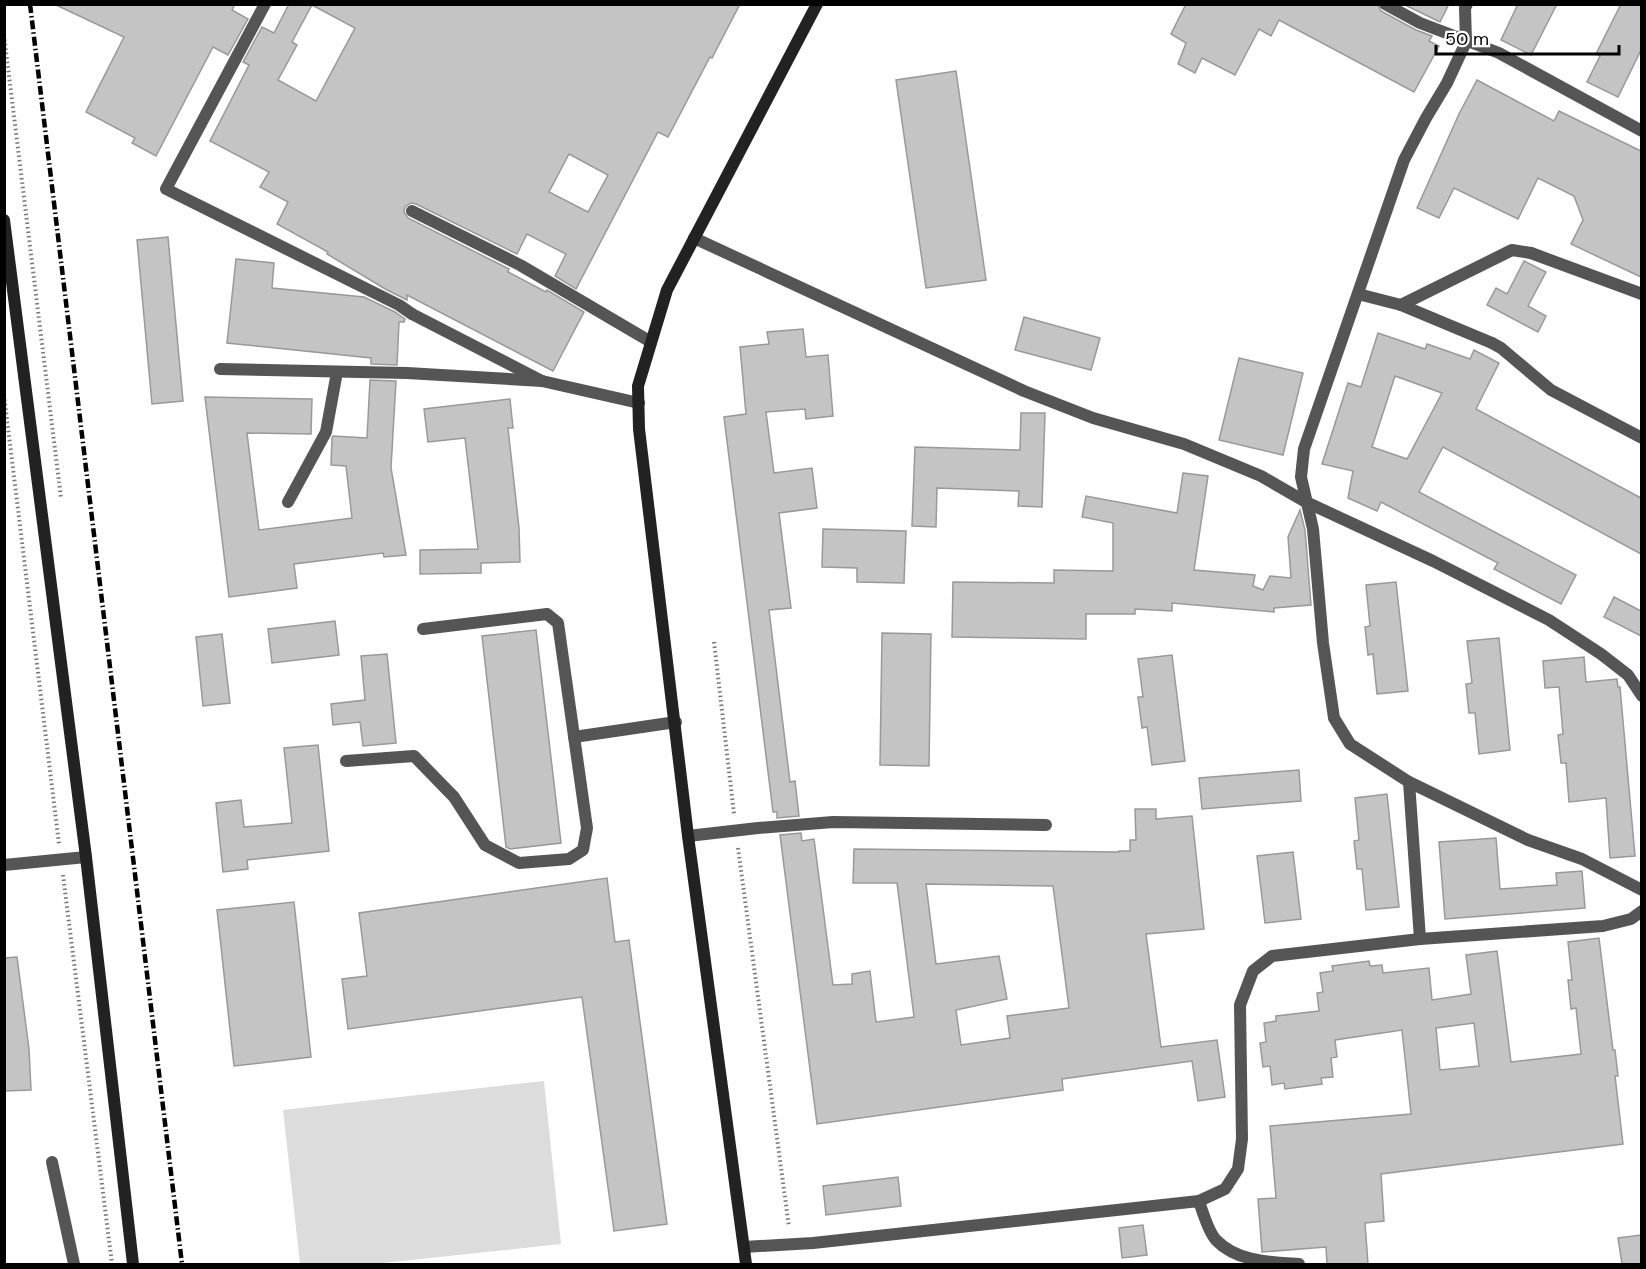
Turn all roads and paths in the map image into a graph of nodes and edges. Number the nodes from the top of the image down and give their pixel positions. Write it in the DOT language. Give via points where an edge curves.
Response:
graph roads {
  1 [pos="265,4"];
  2 [pos="817,4"];
  3 [pos="1385,4"];
  4 [pos="1467,4"];
  5 [pos="1466,42"];
  6 [pos="1641,131"];
  7 [pos="412,211"];
  8 [pos="4,220"];
  9 [pos="694,238"];
  10 [pos="1358,294"];
  11 [pos="1641,294"];
  12 [pos="1401,305"];
  13 [pos="651,342"];
  14 [pos="220,369"];
  15 [pos="337,372"];
  16 [pos="542,381"];
  17 [pos="4,395"];
  18 [pos="639,403"];
  19 [pos="1641,438"];
  20 [pos="288,502"];
  21 [pos="1306,502"];
  22 [pos="423,629"];
  23 [pos="714,642"];
  24 [pos="1641,696"];
  25 [pos="676,722"];
  26 [pos="574,737"];
  27 [pos="346,761"];
  28 [pos="1409,782"];
  29 [pos="1046,825"];
  30 [pos="736,830"];
  31 [pos="688,836"];
  32 [pos="86,857"];
  33 [pos="61,859"];
  34 [pos="4,865"];
  35 [pos="1641,890"];
  36 [pos="1641,911"];
  37 [pos="1420,939"];
  38 [pos="52,1162"];
  39 [pos="1198,1201"];
  40 [pos="791,1244"];
  41 [pos="744,1247"];
  42 [pos="74,1264"];
  43 [pos="112,1264"];
  44 [pos="133,1264"];
  45 [pos="746,1264"];
  46 [pos="1299,1264"];
  1 -- 16 [label="street" via="166,189"];
  2 -- 9 [label="street"];
  3 -- 5 [label="street"];
  4 -- 5 [label="street"];
  5 -- 6 [label="street" via="1499,53"];
  5 -- 10 [label="street" via="1404,159"];
  7 -- 13 [label="street" via="520,265"];
  8 -- 32 [label="street"];
  9 -- 13 [label="street" via="667,290"];
  9 -- 21 [label="street" via="1024,391 1093,418 1185,444 1261,476"];
  10 -- 12 [label="street"];
  10 -- 21 [label="street" via="1304,449 1301,477"];
  11 -- 12 [label="street" via="1531,253 1512,250"];
  12 -- 19 [label="street" via="1501,348 1551,390"];
  13 -- 18 [label="street" via="638,386"];
  14 -- 15 [label="street"];
  15 -- 16 [label="street"];
  15 -- 20 [label="street" via="326,432"];
  16 -- 18 [label="street"];
  17 -- 33 [label="path"];
  18 -- 25 [label="street"];
  21 -- 24 [label="street" via="1549,620 1628,675"];
  21 -- 28 [label="street" via="1313,529 1323,643 1335,718 1350,744"];
  22 -- 26 [label="street" via="547,614 558,623"];
  23 -- 30 [label="path"];
  25 -- 26 [label="street"];
  25 -- 31 [label="street"];
  26 -- 27 [label="street" via="587,828 583,850 569,859 519,863 485,846 454,796 414,756"];
  28 -- 35 [label="street" via="1528,840 1582,859"];
  28 -- 37 [label="street"];
  29 -- 30 [label="street" via="833,822"];
  30 -- 31 [label="street"];
  30 -- 40 [label="path"];
  31 -- 41 [label="street"];
  32 -- 33 [label="street"];
  32 -- 44 [label="street"];
  33 -- 34 [label="street"];
  33 -- 43 [label="path"];
  36 -- 37 [label="street" via="1631,919 1603,926"];
  37 -- 39 [label="street" via="1272,956 1253,971 1240,1005 1242,1139 1238,1169 1225,1189"];
  38 -- 42 [label="street"];
  39 -- 40 [label="street"];
  39 -- 46 [label="street" via="1215,1239 1237,1256"];
  40 -- 41 [label="street"];
  41 -- 45 [label="street"];
}
